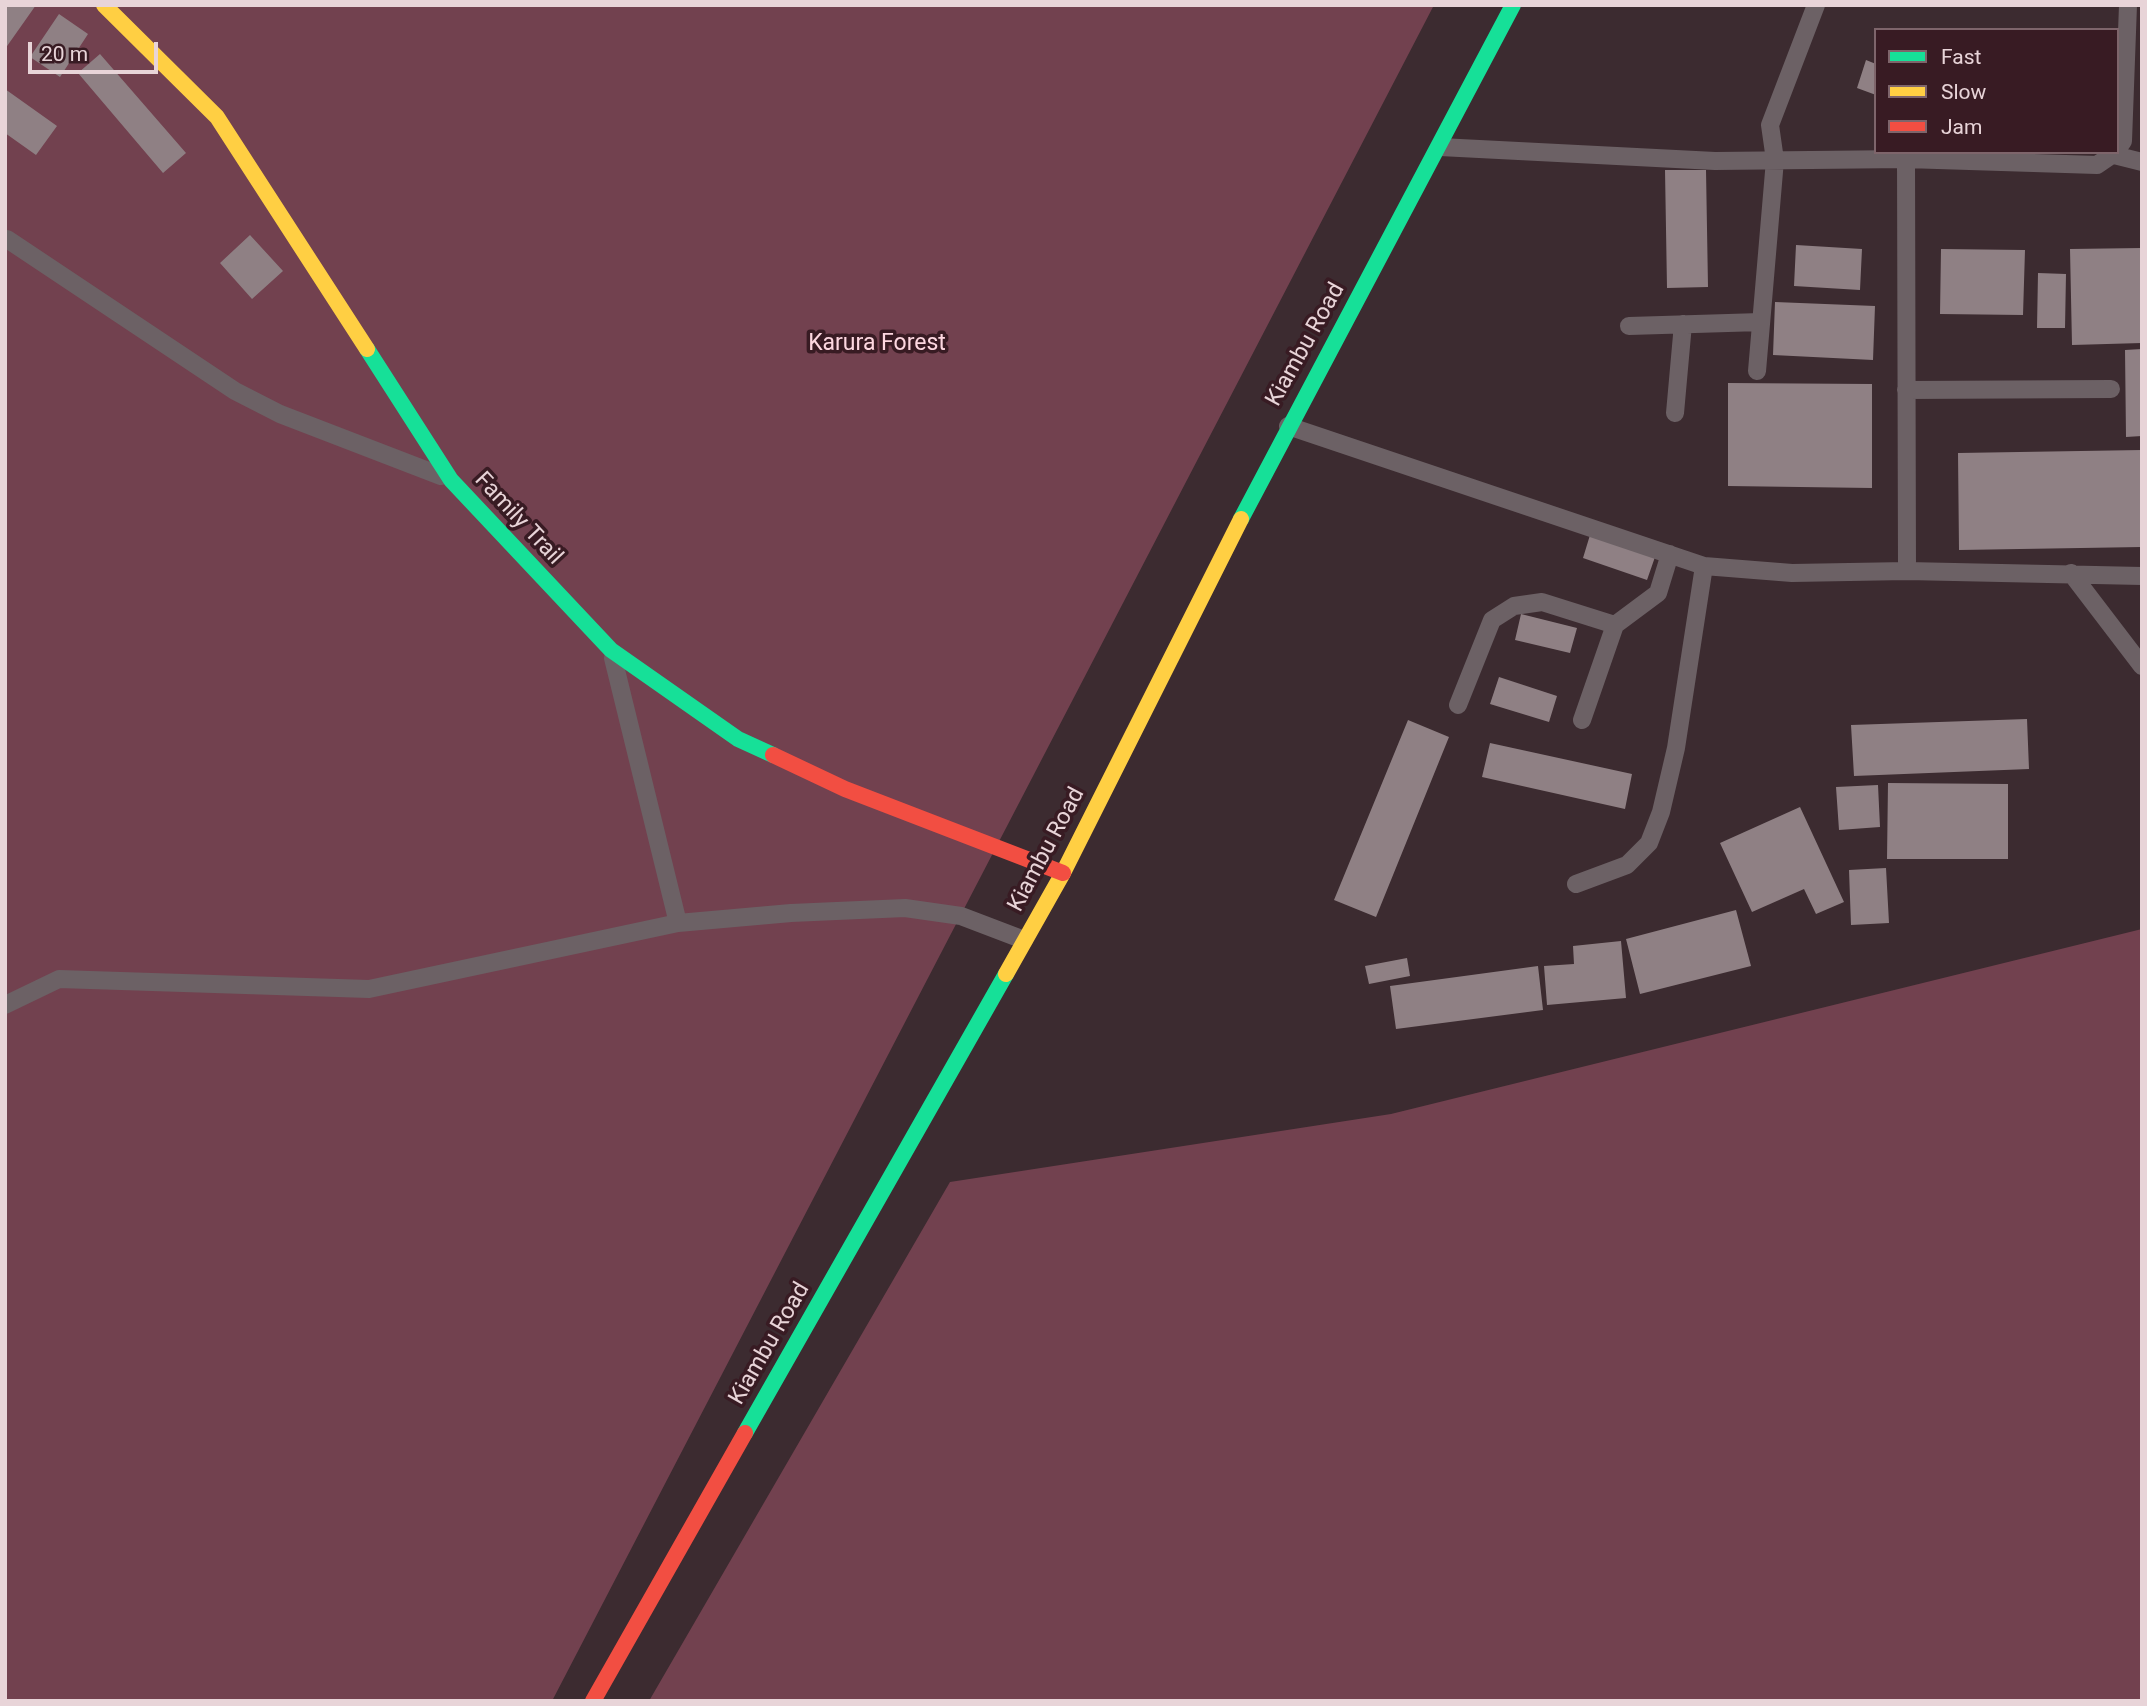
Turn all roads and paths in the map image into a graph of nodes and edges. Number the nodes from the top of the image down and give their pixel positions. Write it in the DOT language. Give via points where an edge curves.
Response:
graph roads {
  1 [pos="103,5"];
  2 [pos="1513,5"];
  3 [pos="1816,5"];
  4 [pos="2128,5"];
  5 [pos="1440,148"];
  6 [pos="2119,148"];
  7 [pos="2114,154"];
  8 [pos="2119,154"];
  9 [pos="1906,159"];
  10 [pos="1775,160"];
  11 [pos="2142,162"];
  12 [pos="7,239"];
  13 [pos="1761,322"];
  14 [pos="1683,324"];
  15 [pos="1629,326"];
  16 [pos="1757,370"];
  17 [pos="2111,388"];
  18 [pos="1906,390"];
  19 [pos="1675,413"];
  20 [pos="1288,426"];
  21 [pos="451,480"];
  22 [pos="1670,554"];
  23 [pos="1704,566"];
  24 [pos="1907,571"];
  25 [pos="2071,573"];
  26 [pos="2142,576"];
  27 [pos="1615,625"];
  28 [pos="2135,649"];
  29 [pos="611,650"];
  30 [pos="2142,666"];
  31 [pos="1458,705"];
  32 [pos="1582,720"];
  33 [pos="1063,873"];
  34 [pos="1576,884"];
  35 [pos="678,923"];
  36 [pos="1024,940"];
  37 [pos="5,1005"];
  38 [pos="593,1701"];
  1 -- 21 [label="main road, Family Trail" via="217,117"];
  2 -- 5 [label="main road, Kiambu Road"];
  3 -- 10 [label="lane" via="1770,125"];
  4 -- 6 [label="lane" via="2123,141"];
  5 -- 10 [label="lane"];
  5 -- 20 [label="main road, Kiambu Road"];
  7 -- 9 [label="lane" via="2097,165"];
  8 -- 11 [label="lane"];
  9 -- 10 [label="lane"];
  9 -- 18 [label="lane"];
  10 -- 13 [label="lane"];
  12 -- 21 [label="lane" via="235,391 280,414"];
  13 -- 14 [label="lane"];
  13 -- 16 [label="lane"];
  14 -- 15 [label="lane"];
  14 -- 19 [label="lane"];
  17 -- 18 [label="lane"];
  18 -- 24 [label="lane"];
  20 -- 22 [label="lane"];
  20 -- 33 [label="main road, Kiambu Road"];
  21 -- 29 [label="main road, Family Trail"];
  22 -- 23 [label="lane"];
  22 -- 27 [label="lane" via="1658,593"];
  23 -- 24 [label="lane" via="1792,573"];
  23 -- 34 [label="lane" via="1676,748 1649,843 1627,865"];
  24 -- 25 [label="lane"];
  25 -- 26 [label="lane"];
  25 -- 28 [label="lane"];
  27 -- 31 [label="lane" via="1542,602 1514,606 1492,620"];
  27 -- 32 [label="lane"];
  28 -- 30 [label="lane"];
  29 -- 33 [label="main road, Family Trail" via="738,739 845,789"];
  29 -- 35 [label="lane"];
  33 -- 36 [label="main road, Kiambu Road"];
  35 -- 36 [label="lane" via="905,908 961,916"];
  35 -- 37 [label="lane" via="369,989 59,979"];
  36 -- 38 [label="main road, Kiambu Road"];
}
